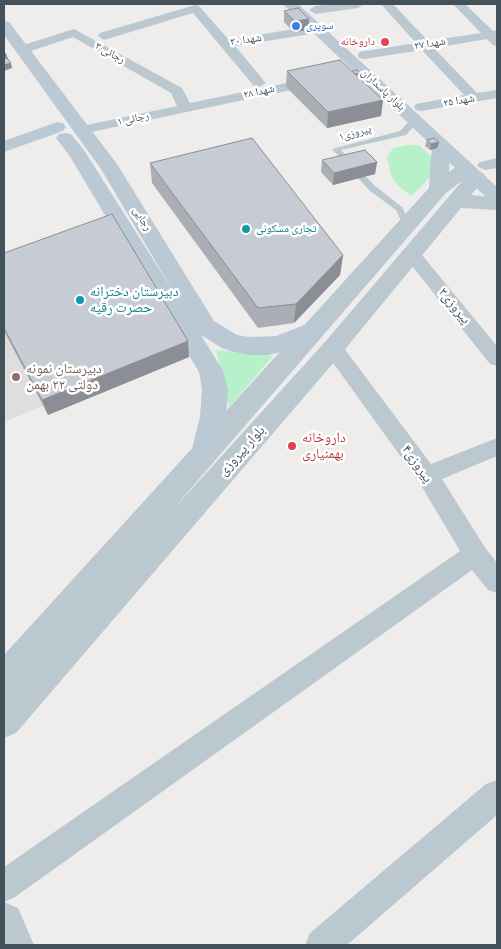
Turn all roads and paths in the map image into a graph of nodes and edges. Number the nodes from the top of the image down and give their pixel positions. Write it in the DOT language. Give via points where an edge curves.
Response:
graph roads {
  1 [pos="290,4"];
  2 [pos="358,4"];
  3 [pos="387,4"];
  4 [pos="459,4"];
  5 [pos="193,6"];
  6 [pos="311,7"];
  7 [pos="4,25"];
  8 [pos="317,29"];
  9 [pos="104,36"];
  10 [pos="495,37"];
  11 [pos="226,44"];
  12 [pos="426,45"];
  13 [pos="13,51"];
  14 [pos="357,67"];
  15 [pos="329,78"];
  16 [pos="259,84"];
  17 [pos="497,94"];
  18 [pos="474,98"];
  19 [pos="185,108"];
  20 [pos="418,114"];
  21 [pos="57,127"];
  22 [pos="82,130"];
  23 [pos="441,145"];
  24 [pos="4,147"];
  25 [pos="484,170"];
  26 [pos="123,189"];
  27 [pos="102,194"];
  28 [pos="447,195"];
  29 [pos="497,197"];
  30 [pos="497,204"];
  31 [pos="407,225"];
  32 [pos="411,253"];
  33 [pos="166,279"];
  34 [pos="346,292"];
  35 [pos="371,303"];
  36 [pos="312,330"];
  37 [pos="333,348"];
  38 [pos="493,348"];
  39 [pos="497,447"];
  40 [pos="204,453"];
  41 [pos="427,476"];
  42 [pos="475,554"];
  43 [pos="497,582"];
  44 [pos="4,680"];
  45 [pos="4,721"];
  46 [pos="497,795"];
  47 [pos="4,886"];
  48 [pos="4,922"];
  49 [pos="14,945"];
  50 [pos="322,945"];
  1 -- 8 [label="main road, بلوار پاسداران"];
  2 -- 6 [label="street"];
  3 -- 12 [label="street"];
  4 -- 10 [label="street"];
  5 -- 9 [label="street, شهدا ۳۰"];
  5 -- 11 [label="street, شهدا ۳۰"];
  6 -- 14 [label="main road, بلوار پاسداران"];
  7 -- 13 [label="main road, رجایی"];
  8 -- 11 [label="street, شهدا ۳۰"];
  8 -- 14 [label="main road, بلوار پاسداران"];
  10 -- 12 [label="street, شهدا ۲۷"];
  11 -- 16 [label="street"];
  12 -- 14 [label="street, شهدا ۲۷"];
  12 -- 18 [label="street"];
  13 -- 19 [label="street, رجائی ۳" via="74,33 177,91"];
  13 -- 21 [label="main road, رجایی"];
  13 -- 22 [label="main road, رجایی"];
  14 -- 20 [label="main road, بلوار پاسداران" via="397,94"];
  15 -- 19 [label="street, شهدا ۲۸"];
  17 -- 18 [label="street, شهدا ۲۵"];
  18 -- 20 [label="street, شهدا ۲۵"];
  19 -- 22 [label="street, رجائی ۱"];
  20 -- 23 [label="main road, بلوار پاسداران"];
  20 -- 25 [label="main road, بلوار پاسداران"];
  20 -- 31 [label="lane, پیروزی۱" via="403,133 336,149 372,188 399,209"];
  21 -- 24 [label="main road"];
  21 -- 27 [label="main road, رجایی"];
  22 -- 26 [label="main road, رجایی"];
  23 -- 25 [label="main road, بلوار پاسداران"];
  23 -- 28 [label="street"];
  25 -- 28 [label="street, بلوار پیروزی"];
  25 -- 29 [label="main road"];
  26 -- 27 [label="main road"];
  26 -- 33 [label="main road, رجایی"];
  27 -- 33 [label="main road, رجایی"];
  28 -- 30 [label="street"];
  28 -- 31 [label="street, بلوار پیروزی"];
  28 -- 32 [label="street, بلوار پیروزی"];
  31 -- 34 [label="street, بلوار پیروزی"];
  32 -- 35 [label="street, بلوار پیروزی"];
  32 -- 38 [label="street, پیروزی۲"];
  33 -- 36 [label="main road, رجایی" via="206,327 230,342 270,346"];
  33 -- 40 [label="main road, رجایی" via="211,371 215,389 213,417"];
  34 -- 35 [label="street"];
  34 -- 36 [label="street, بلوار پیروزی"];
  35 -- 37 [label="street, بلوار پیروزی"];
  36 -- 40 [label="street, بلوار پیروزی"];
  37 -- 41 [label="street, پیروزی۴"];
  37 -- 45 [label="street, بلوار پیروزی"];
  39 -- 41 [label="street"];
  40 -- 44 [label="street, بلوار پیروزی"];
  41 -- 42 [label="street, پیروزی۴"];
  42 -- 43 [label="street, پیروزی۴"];
  42 -- 47 [label="street"];
  46 -- 50 [label="street"];
  48 -- 49 [label="street"];
}
